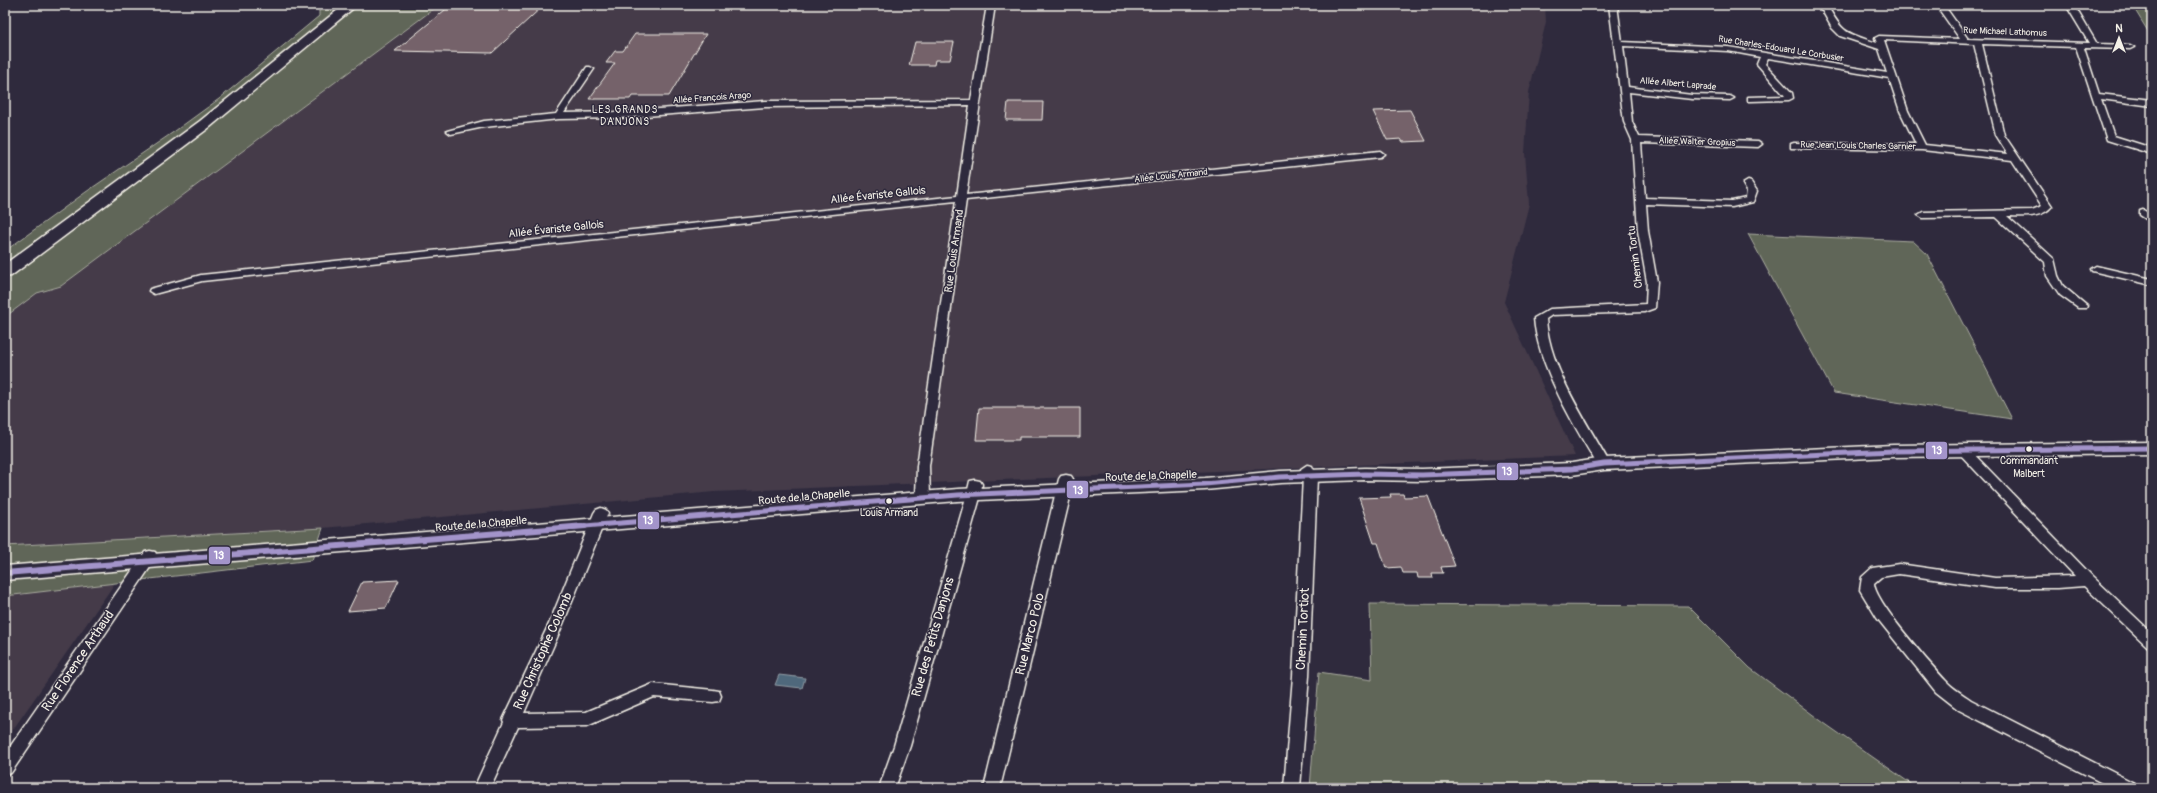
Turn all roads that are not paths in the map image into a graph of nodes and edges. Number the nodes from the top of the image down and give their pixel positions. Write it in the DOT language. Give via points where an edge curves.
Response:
graph roads {
  1 [pos="342,5"];
  2 [pos="351,5"];
  3 [pos="991,5"];
  4 [pos="1613,5"];
  5 [pos="1823,5"];
  6 [pos="1940,5"];
  7 [pos="2070,5"];
  8 [pos="316,33"];
  9 [pos="1965,40"];
  10 [pos="1977,41"];
  11 [pos="1880,43"];
  12 [pos="1620,44"];
  13 [pos="2079,45"];
  14 [pos="2094,45"];
  15 [pos="2130,47"];
  16 [pos="1765,55"];
  17 [pos="590,69"];
  18 [pos="1890,76"];
  19 [pos="1624,89"];
  20 [pos="2096,96"];
  21 [pos="1730,98"];
  22 [pos="1751,99"];
  23 [pos="975,102"];
  24 [pos="2152,103"];
  25 [pos="559,116"];
  26 [pos="451,131"];
  27 [pos="1636,140"];
  28 [pos="1758,144"];
  29 [pos="1794,146"];
  30 [pos="1922,147"];
  31 [pos="2152,151"];
  32 [pos="1380,154"];
  33 [pos="2013,157"];
  34 [pos="1748,184"];
  35 [pos="962,198"];
  36 [pos="1641,201"];
  37 [pos="2143,213"];
  38 [pos="1998,214"];
  39 [pos="1923,215"];
  40 [pos="2152,220"];
  41 [pos="2096,269"];
  42 [pos="5,272"];
  43 [pos="2152,282"];
  44 [pos="154,291"];
  45 [pos="2082,306"];
  46 [pos="2152,448"];
  47 [pos="1962,449"];
  48 [pos="1604,464"];
  49 [pos="1308,473"];
  50 [pos="1065,484"];
  51 [pos="975,489"];
  52 [pos="924,493"];
  53 [pos="599,518"];
  54 [pos="148,558"];
  55 [pos="5,567"];
  56 [pos="5,573"];
  57 [pos="2087,580"];
  58 [pos="2152,642"];
  59 [pos="713,696"];
  60 [pos="511,720"];
  61 [pos="5,768"];
  62 [pos="482,788"];
  63 [pos="887,788"];
  64 [pos="992,788"];
  65 [pos="1292,788"];
  66 [pos="2128,788"];
  1 -- 8 [label="main road"];
  2 -- 8 [label="main road"];
  3 -- 23 [label="street, Rue Louis Armand"];
  4 -- 12 [label="street, Chemin Tortu"];
  5 -- 11 [label="street, Rue Michael Lathomus" via="1836,28 1843,34"];
  6 -- 9 [label="street"];
  7 -- 14 [label="street"];
  8 -- 42 [label="main road" via="211,120"];
  9 -- 10 [label="street, Rue Michael Lathomus"];
  9 -- 11 [label="street, Rue Michael Lathomus"];
  10 -- 13 [label="street, Rue Michael Lathomus"];
  10 -- 33 [label="street" via="2000,135"];
  11 -- 18 [label="street, Rue Jean Louis Charles Garnier"];
  12 -- 16 [label="street, Rue Charles-Edouard Le Corbusier" via="1718,48"];
  12 -- 19 [label="street, Chemin Tortu"];
  13 -- 14 [label="street, Rue Michael Lathomus"];
  13 -- 20 [label="street"];
  14 -- 15 [label="street, Rue Michael Lathomus"];
  16 -- 18 [label="street, Rue Charles-Edouard Le Corbusier"];
  16 -- 22 [label="street" via="1761,64 1789,98"];
  17 -- 25 [label="street" via="563,106"];
  18 -- 30 [label="street, Rue Jean Louis Charles Garnier" via="1912,130"];
  19 -- 21 [label="street, Allée Albert Laprade" via="1692,97"];
  19 -- 27 [label="street, Chemin Tortu" via="1628,122"];
  20 -- 24 [label="street"];
  20 -- 31 [label="street" via="2110,138"];
  23 -- 25 [label="street, Allée François Arago" via="765,104 619,115"];
  23 -- 35 [label="street, Rue Louis Armand"];
  25 -- 26 [label="street, Allée François Arago" via="484,124"];
  27 -- 28 [label="street, Allée Walter Gropius"];
  27 -- 36 [label="street, Chemin Tortu"];
  29 -- 30 [label="street, Rue Jean Louis Charles Garnier"];
  30 -- 33 [label="street, Rue Jean Louis Charles Garnier"];
  32 -- 35 [label="street, Allée Louis Armand"];
  33 -- 38 [label="street" via="2047,206 2032,213"];
  34 -- 36 [label="street" via="1752,191 1750,200 1732,204"];
  35 -- 44 [label="street, Allée Évariste Gallois" via="201,278"];
  35 -- 52 [label="street, Rue Louis Armand" via="923,466"];
  36 -- 48 [label="street, Chemin Tortu" via="1643,231 1652,282 1651,306 1644,309 1550,312 1540,318 1541,338 1561,384"];
  37 -- 40 [label="street"];
  38 -- 39 [label="street"];
  38 -- 45 [label="street" via="2050,261 2050,272 2063,294"];
  41 -- 43 [label="street"];
  46 -- 47 [label="main road, Route de la Chapelle"];
  47 -- 48 [label="main road, Route de la Chapelle"];
  47 -- 57 [label="street"];
  48 -- 49 [label="main road, Route de la Chapelle" via="1583,462"];
  49 -- 50 [label="main road, Route de la Chapelle"];
  49 -- 65 [label="street, Chemin Tortiot" via="1301,676"];
  50 -- 51 [label="main road, Route de la Chapelle"];
  50 -- 64 [label="street, Rue Marco Polo"];
  51 -- 52 [label="main road, Route de la Chapelle"];
  51 -- 63 [label="street, Rue des Petits Danjons" via="902,746"];
  52 -- 53 [label="main road, Route de la Chapelle"];
  53 -- 54 [label="main road, Route de la Chapelle"];
  53 -- 60 [label="street, Rue Christophe Colomb" via="556,624"];
  54 -- 55 [label="main road, Route de la Chapelle"];
  54 -- 56 [label="main road, Route de la Chapelle"];
  54 -- 61 [label="street, Rue Florence Arthaud"];
  57 -- 58 [label="street"];
  57 -- 66 [label="street" via="2058,583 1995,583 1899,570 1877,572 1867,581 1867,590 1882,614 1942,687 1965,705"];
  59 -- 60 [label="street" via="653,690 587,719"];
  60 -- 62 [label="street, Rue Christophe Colomb"];
}
